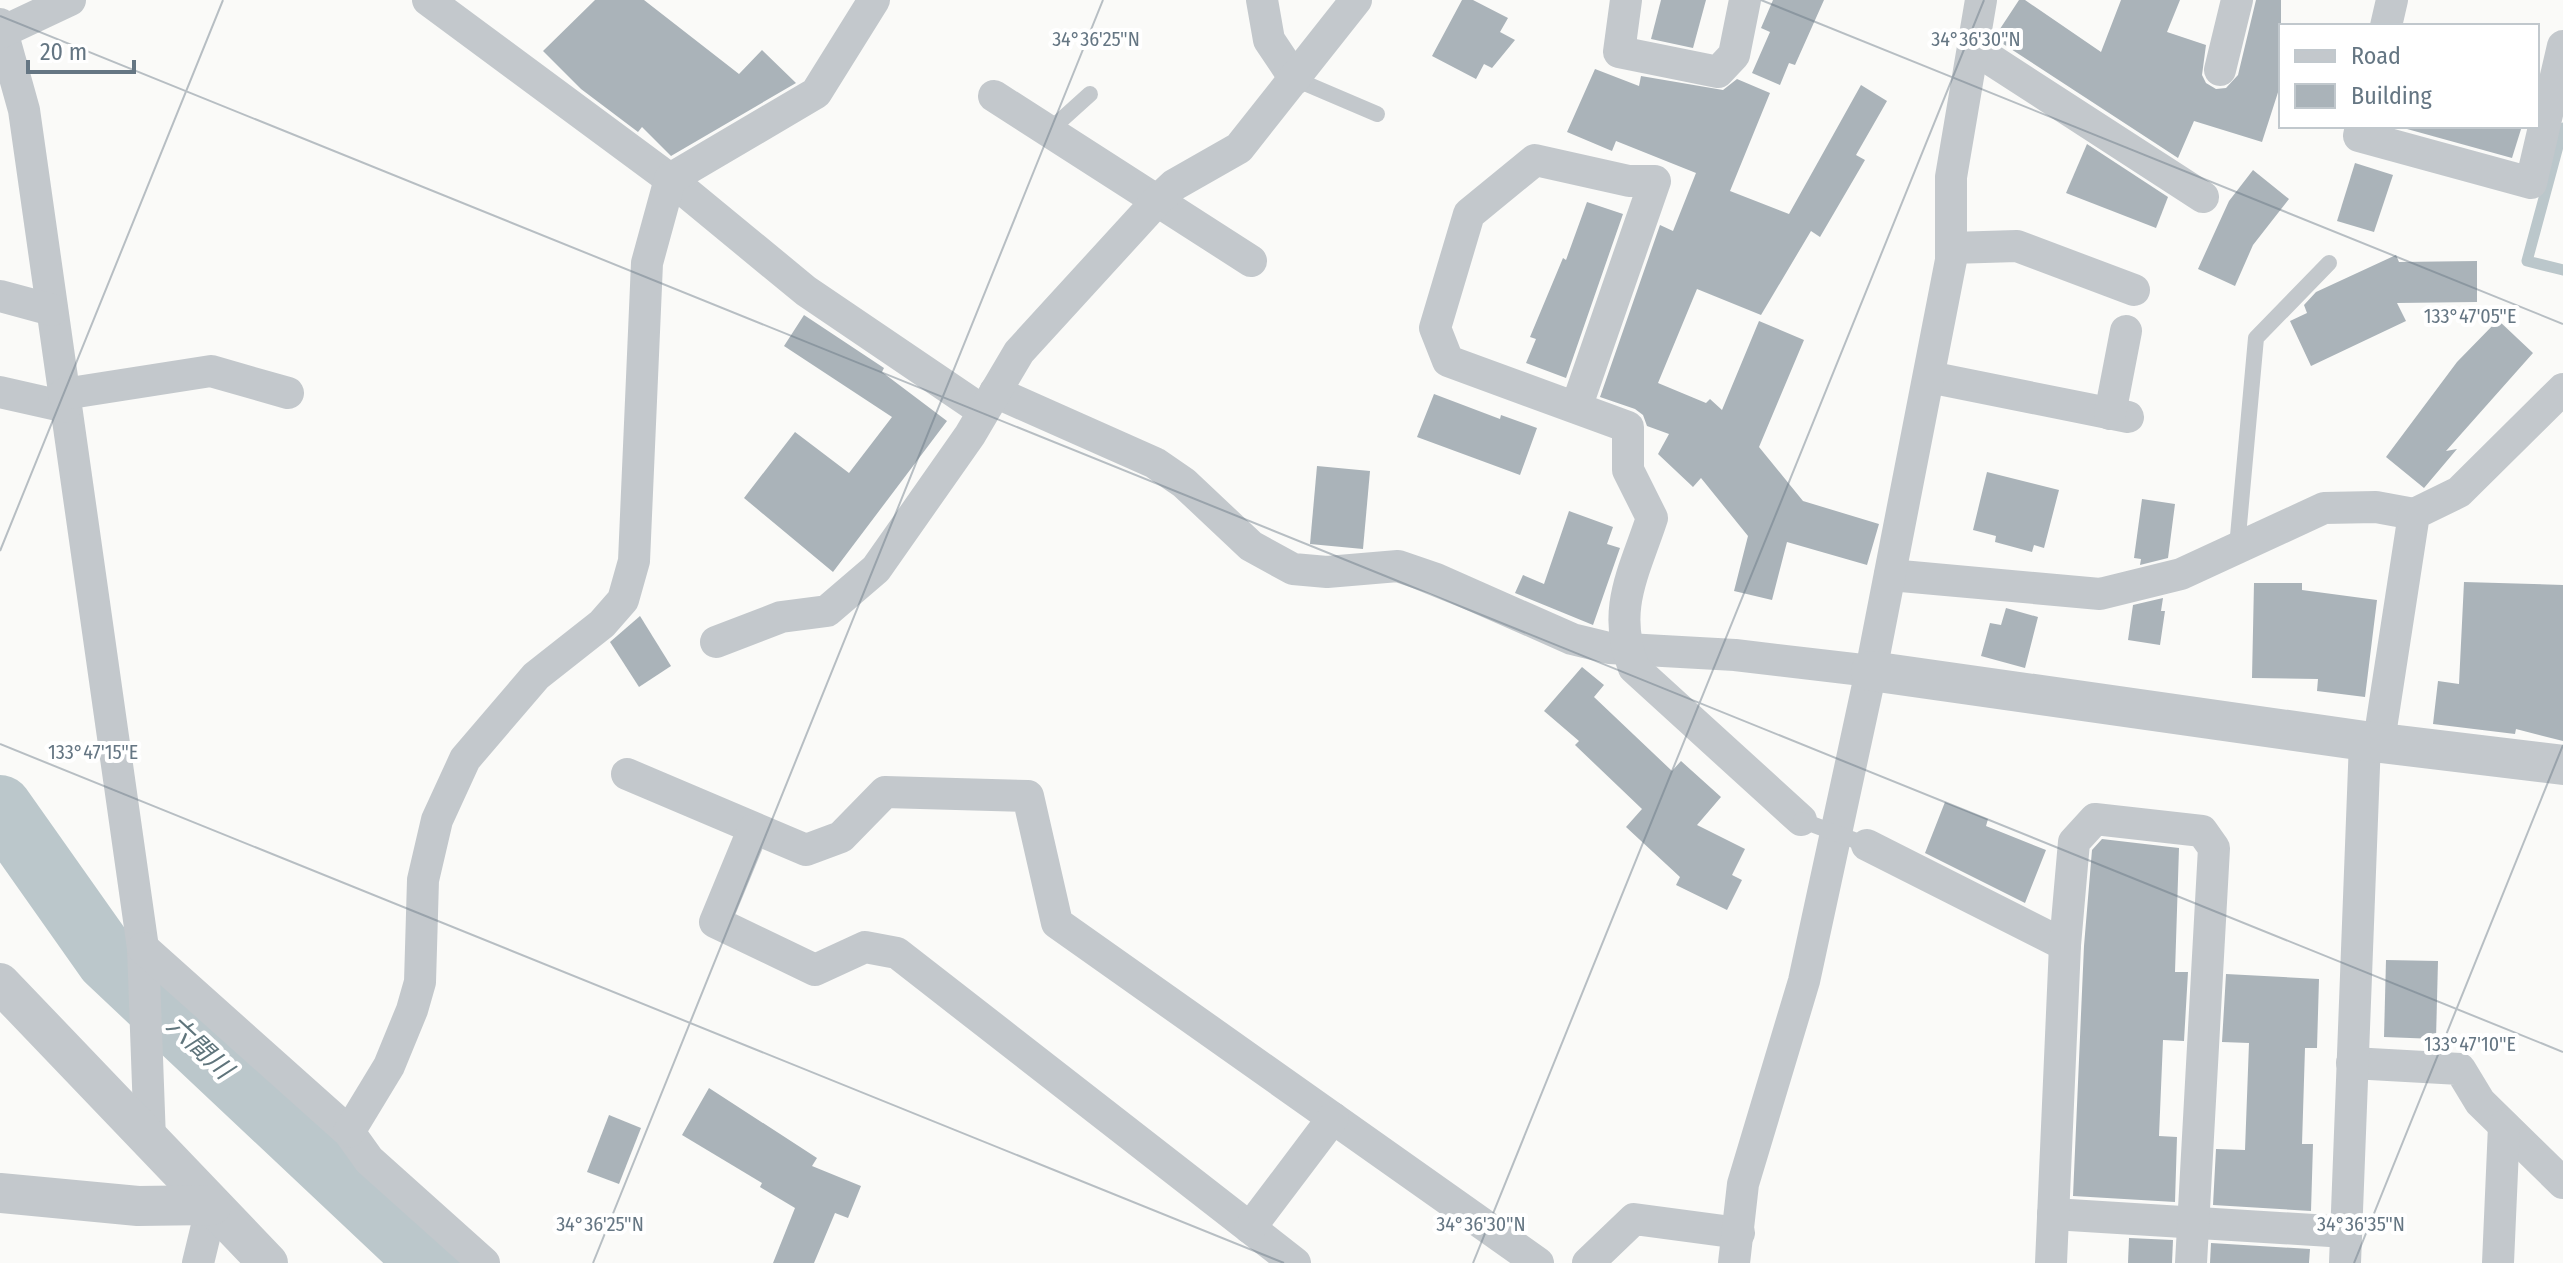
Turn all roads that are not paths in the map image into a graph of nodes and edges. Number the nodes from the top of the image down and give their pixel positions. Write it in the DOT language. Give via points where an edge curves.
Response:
graph roads {
  1 [pos="70,0"];
  2 [pos="428,0"];
  3 [pos="874,0"];
  4 [pos="1262,0"];
  5 [pos="1356,0"];
  6 [pos="1626,0"];
  7 [pos="1745,0"];
  8 [pos="1981,0"];
  9 [pos="2237,0"];
  10 [pos="2392,0"];
  11 [pos="2386,24"];
  12 [pos="1,28"];
  13 [pos="2563,46"];
  14 [pos="1973,48"];
  15 [pos="2220,70"];
  16 [pos="1295,79"];
  17 [pos="1090,94"];
  18 [pos="994,96"];
  19 [pos="12,107"];
  20 [pos="1377,114"];
  21 [pos="2361,128"];
  22 [pos="1049,131"];
  23 [pos="670,179"];
  24 [pos="2203,197"];
  25 [pos="1158,200"];
  26 [pos="1951,248"];
  27 [pos="1251,261"];
  28 [pos="2329,263"];
  29 [pos="2134,290"];
  30 [pos="0,296"];
  31 [pos="52,310"];
  32 [pos="2126,331"];
  33 [pos="1929,377"];
  34 [pos="2563,389"];
  35 [pos="0,392"];
  36 [pos="288,393"];
  37 [pos="65,400"];
  38 [pos="989,402"];
  39 [pos="1576,408"];
  40 [pos="2414,514"];
  41 [pos="2237,547"];
  42 [pos="1890,575"];
  43 [pos="716,642"];
  44 [pos="1626,649"];
  45 [pos="1871,671"];
  46 [pos="2372,741"];
  47 [pos="2563,765"];
  48 [pos="627,774"];
  49 [pos="1801,820"];
  50 [pos="753,830"];
  51 [pos="1867,845"];
  52 [pos="2065,945"];
  53 [pos="144,956"];
  54 [pos="0,983"];
  55 [pos="2352,1063"];
  56 [pos="1333,1118"];
  57 [pos="2504,1126"];
  58 [pos="349,1132"];
  59 [pos="150,1140"];
  60 [pos="2563,1183"];
  61 [pos="0,1193"];
  62 [pos="212,1205"];
  63 [pos="2053,1214"];
  64 [pos="2193,1223"];
  65 [pos="1250,1228"];
  66 [pos="1736,1248"];
  67 [pos="2345,1248"];
  68 [pos="198,1263"];
  69 [pos="268,1263"];
  70 [pos="484,1263"];
  71 [pos="1295,1263"];
  72 [pos="1538,1263"];
  73 [pos="1588,1263"];
  74 [pos="2051,1263"];
  75 [pos="2191,1263"];
  76 [pos="2498,1263"];
  1 -- 12 [label="street"];
  2 -- 23 [label="street"];
  3 -- 23 [label="street" via="816,93"];
  4 -- 16 [label="street" via="1269,40"];
  5 -- 16 [label="street"];
  6 -- 7 [label="street" via="1619,52 1718,72 1734,55"];
  8 -- 14 [label="street"];
  9 -- 15 [label="street"];
  10 -- 11 [label="street"];
  12 -- 19 [label="street"];
  13 -- 21 [label="street" via="2531,183 2359,136"];
  14 -- 24 [label="street"];
  14 -- 26 [label="street" via="1951,177"];
  16 -- 20 [label="lane"];
  16 -- 25 [label="street" via="1239,148"];
  17 -- 22 [label="lane"];
  18 -- 22 [label="street"];
  19 -- 31 [label="street"];
  22 -- 25 [label="street"];
  23 -- 38 [label="street" via="806,291"];
  23 -- 58 [label="street" via="647,263 634,561 623,600 602,624 536,676 465,759 437,820 423,880 420,982 412,1010 389,1066"];
  25 -- 27 [label="street"];
  25 -- 38 [label="street" via="1019,352"];
  26 -- 29 [label="street" via="2017,246"];
  26 -- 33 [label="street"];
  28 -- 41 [label="lane" via="2256,338"];
  30 -- 31 [label="street"];
  31 -- 37 [label="street"];
  32 -- 33 [label="street" via="2119,416"];
  33 -- 42 [label="street"];
  34 -- 40 [label="street" via="2459,492"];
  35 -- 37 [label="street"];
  36 -- 37 [label="street" via="211,371"];
  37 -- 53 [label="street"];
  38 -- 43 [label="street" via="876,569 827,611 781,617"];
  38 -- 44 [label="street" via="1155,463 1251,546 1293,569 1398,566 1572,639"];
  39 -- 39 [label="street" via="1448,361 1435,328 1469,214 1535,160 1629,181 1655,181"];
  39 -- 44 [label="street" via="1628,427 1628,470 1652,518 1622,611"];
  40 -- 41 [label="street" via="2376,507 2324,508"];
  40 -- 46 [label="street"];
  41 -- 42 [label="street" via="2181,574 2100,594"];
  42 -- 45 [label="street"];
  44 -- 45 [label="street"];
  44 -- 49 [label="street" via="1634,668"];
  45 -- 46 [label="street"];
  45 -- 66 [label="street" via="1804,981 1743,1184"];
  46 -- 47 [label="street"];
  46 -- 55 [label="street"];
  48 -- 50 [label="street"];
  49 -- 51 [label="lane, bridge"];
  50 -- 56 [label="street" via="806,850 841,837 885,792 1028,796 1057,923"];
  50 -- 65 [label="street" via="715,922 815,970 865,947 897,953"];
  51 -- 52 [label="street"];
  52 -- 63 [label="street"];
  52 -- 64 [label="street" via="2074,842 2095,819 2202,831 2214,848"];
  53 -- 58 [label="street"];
  53 -- 59 [label="street"];
  54 -- 59 [label="street"];
  55 -- 57 [label="street" via="2460,1069 2480,1102"];
  55 -- 67 [label="street"];
  56 -- 65 [label="street"];
  56 -- 72 [label="street"];
  57 -- 60 [label="street"];
  57 -- 76 [label="street"];
  58 -- 70 [label="street" via="369,1160"];
  59 -- 62 [label="street"];
  61 -- 62 [label="street" via="138,1206"];
  62 -- 68 [label="street"];
  62 -- 69 [label="street"];
  63 -- 64 [label="street"];
  63 -- 74 [label="street"];
  64 -- 67 [label="street"];
  64 -- 75 [label="street"];
  65 -- 71 [label="street"];
  66 -- 73 [label="street" via="1634,1219"];
}
